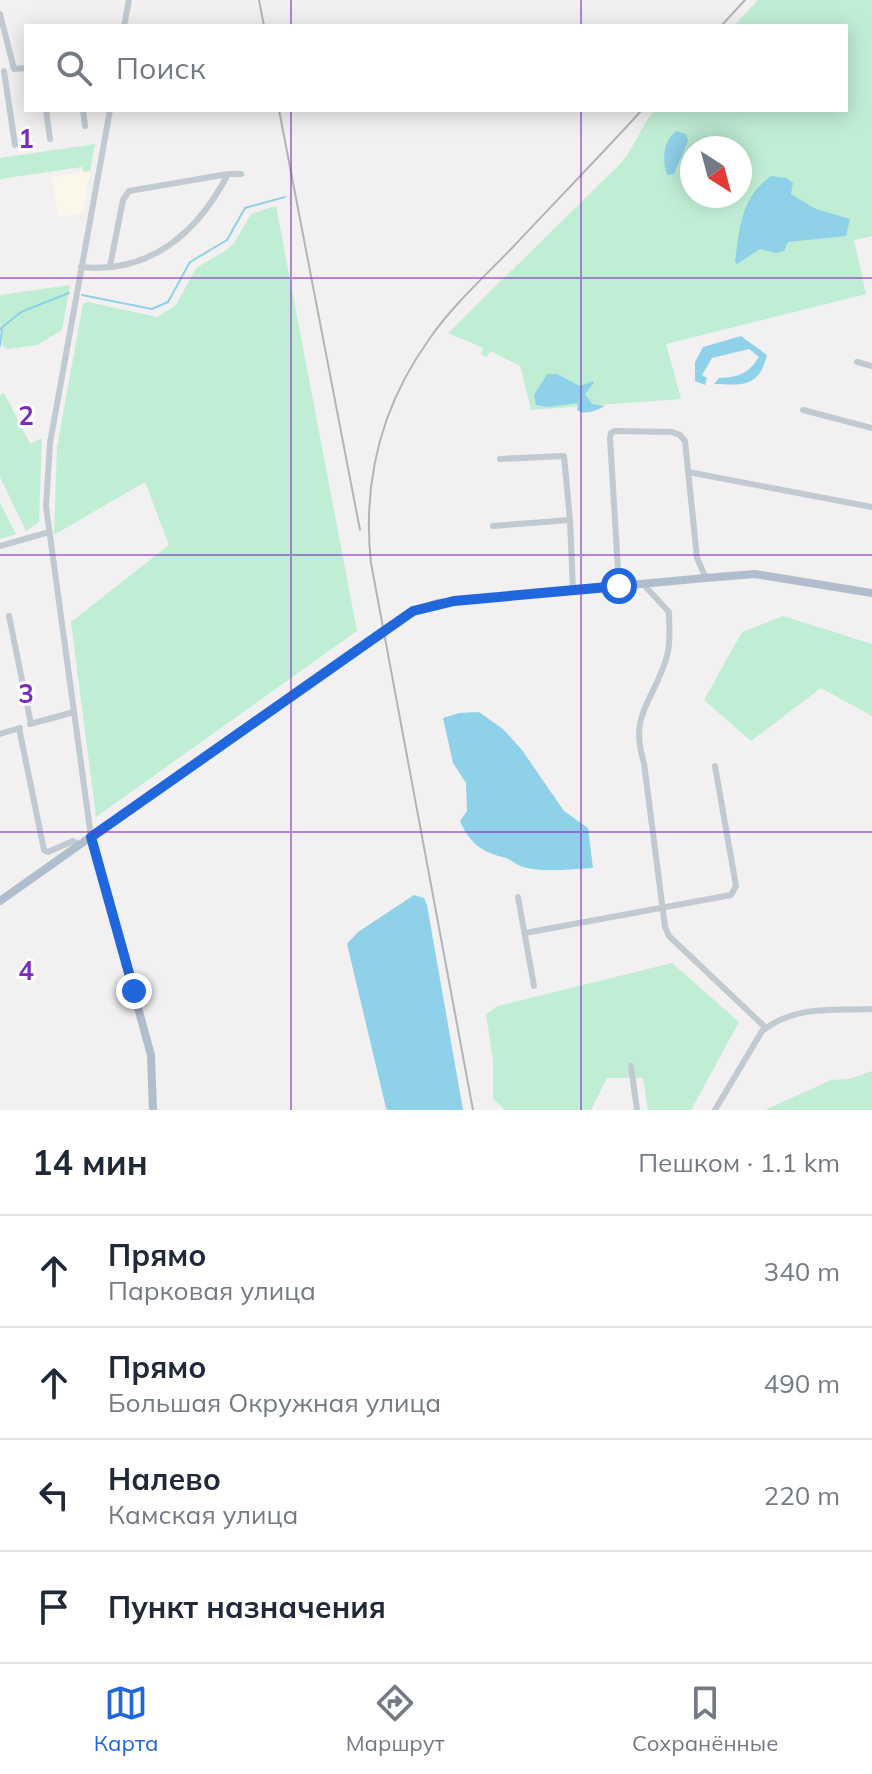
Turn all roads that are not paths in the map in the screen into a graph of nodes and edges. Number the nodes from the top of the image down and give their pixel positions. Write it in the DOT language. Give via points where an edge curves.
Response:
graph roads {
  1 [pos="129,0"];
  2 [pos="0,14"];
  3 [pos="124,24"];
  4 [pos="24,68"];
  5 [pos="14,69"];
  6 [pos="2,71"];
  7 [pos="46,112"];
  8 [pos="83,112"];
  9 [pos="110,112"];
  10 [pos="85,126"];
  11 [pos="50,139"];
  12 [pos="15,145"];
  13 [pos="228,174"];
  14 [pos="241,174"];
  15 [pos="110,266"];
  16 [pos="81,267"];
  17 [pos="857,362"];
  18 [pos="872,366"];
  19 [pos="803,410"];
  20 [pos="872,428"];
  21 [pos="500,459"];
  22 [pos="688,472"];
  23 [pos="872,507"];
  24 [pos="570,520"];
  25 [pos="493,526"];
  26 [pos="49,532"];
  27 [pos="0,546"];
  28 [pos="706,578"];
  29 [pos="643,584"];
  30 [pos="619,586"];
  31 [pos="573,590"];
  32 [pos="872,593"];
  33 [pos="9,616"];
  34 [pos="74,712"];
  35 [pos="31,724"];
  36 [pos="19,728"];
  37 [pos="0,734"];
  38 [pos="715,766"];
  39 [pos="91,837"];
  40 [pos="79,845"];
  41 [pos="518,897"];
  42 [pos="0,901"];
  43 [pos="662,907"];
  44 [pos="525,933"];
  45 [pos="534,986"];
  46 [pos="872,1009"];
  47 [pos="766,1028"];
  48 [pos="631,1066"];
  49 [pos="153,1110"];
  50 [pos="637,1110"];
  51 [pos="715,1110"];
  1 -- 3 [label="street"];
  2 -- 5 [label="street"];
  4 -- 5 [label="street"];
  5 -- 6 [label="street"];
  6 -- 12 [label="street"];
  7 -- 11 [label="street"];
  8 -- 10 [label="street"];
  9 -- 16 [label="street"];
  13 -- 14 [label="street"];
  13 -- 15 [label="street" via="196,224 161,251"];
  13 -- 15 [label="street" via="129,191"];
  15 -- 16 [label="street"];
  16 -- 26 [label="street" via="50,443"];
  17 -- 18 [label="street"];
  19 -- 20 [label="street"];
  21 -- 24 [label="street" via="564,456"];
  22 -- 23 [label="street"];
  22 -- 28 [label="street" via="697,558"];
  22 -- 30 [label="street" via="680,435 611,433"];
  24 -- 25 [label="street"];
  24 -- 31 [label="street"];
  26 -- 27 [label="street"];
  26 -- 34 [label="street"];
  28 -- 29 [label="main road"];
  28 -- 32 [label="main road" via="755,574"];
  29 -- 30 [label="main road"];
  29 -- 43 [label="street" via="669,612 667,656 638,726"];
  30 -- 31 [label="main road"];
  31 -- 39 [label="main road" via="438,603 413,611"];
  33 -- 35 [label="street"];
  34 -- 35 [label="street"];
  34 -- 39 [label="street"];
  35 -- 36 [label="street"];
  36 -- 37 [label="street"];
  36 -- 40 [label="street" via="44,850 73,841"];
  38 -- 43 [label="street" via="735,891"];
  39 -- 40 [label="main road"];
  39 -- 49 [label="main road" via="151,1055"];
  40 -- 42 [label="main road"];
  41 -- 44 [label="street"];
  43 -- 44 [label="street"];
  43 -- 47 [label="street" via="669,936"];
  44 -- 45 [label="street"];
  46 -- 47 [label="street" via="799,1011"];
  47 -- 51 [label="street"];
  48 -- 50 [label="street"];
}
